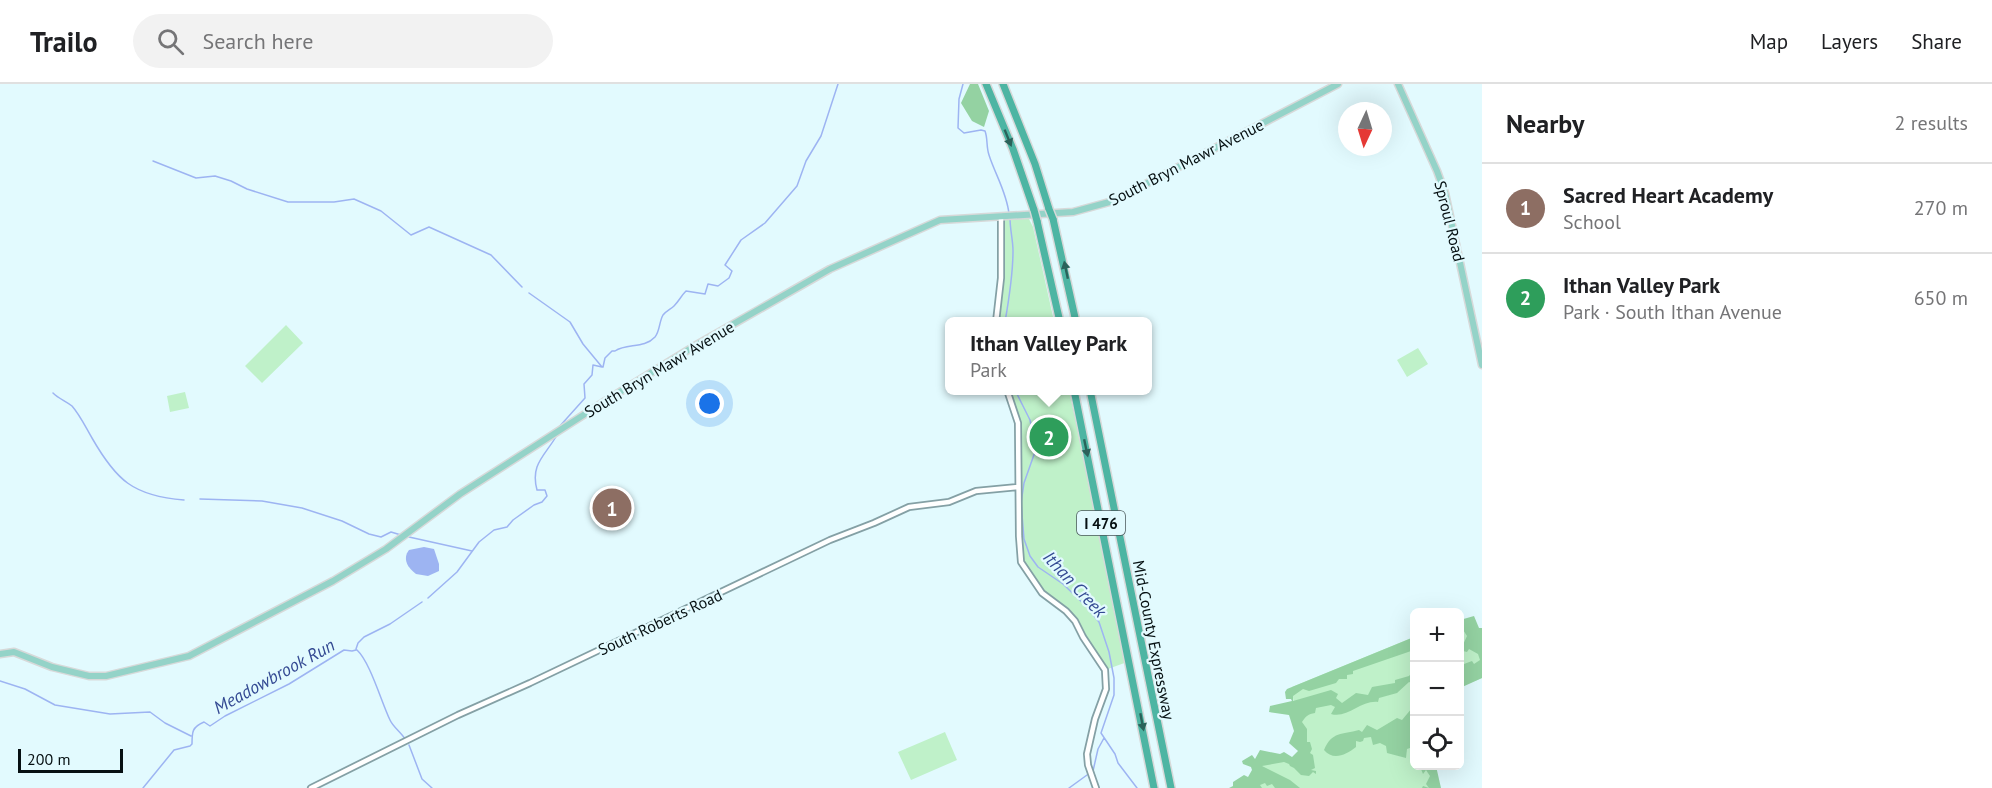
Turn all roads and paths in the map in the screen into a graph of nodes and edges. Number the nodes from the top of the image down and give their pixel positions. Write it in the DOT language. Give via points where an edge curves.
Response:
graph roads {
  1 [pos="987,84"];
  2 [pos="1003,84"];
  3 [pos="1338,84"];
  4 [pos="1398,84"];
  5 [pos="1007,216"];
  6 [pos="996,317"];
  7 [pos="1059,317"];
  8 [pos="1075,317"];
  9 [pos="1482,364"];
  10 [pos="1009,395"];
  11 [pos="1075,395"];
  12 [pos="1091,395"];
  13 [pos="1018,487"];
  14 [pos="0,654"];
  15 [pos="311,788"];
  16 [pos="1096,788"];
  17 [pos="1154,788"];
  18 [pos="1171,788"];
  1 -- 7 [label="highway, one-way, bridge" via="1034,210"];
  8 -- 2 [label="highway, one-way, bridge" via="1053,219"];
  3 -- 5 [label="main road, South Bryn Mawr Avenue" via="1113,201 1072,212"];
  4 -- 9 [label="main road, Sproul Road" via="1445,193"];
  5 -- 6 [label="street"];
  5 -- 14 [label="main road, South Bryn Mawr Avenue" via="940,220 830,269 693,347 460,494 386,549 333,581 189,656 106,676 89,676 14,652"];
  10 -- 13 [label="street" via="1018,423"];
  11 -- 17 [label="highway, Mid-County Expressway / I 476, one-way"];
  12 -- 18 [label="highway, Mid-County Expressway / I 476"];
  13 -- 15 [label="street, South Roberts Road" via="976,490 949,502 909,507 830,540"];
  13 -- 16 [label="street" via="1022,562 1042,593 1075,621 1105,670 1106,689 1086,756"];
}
